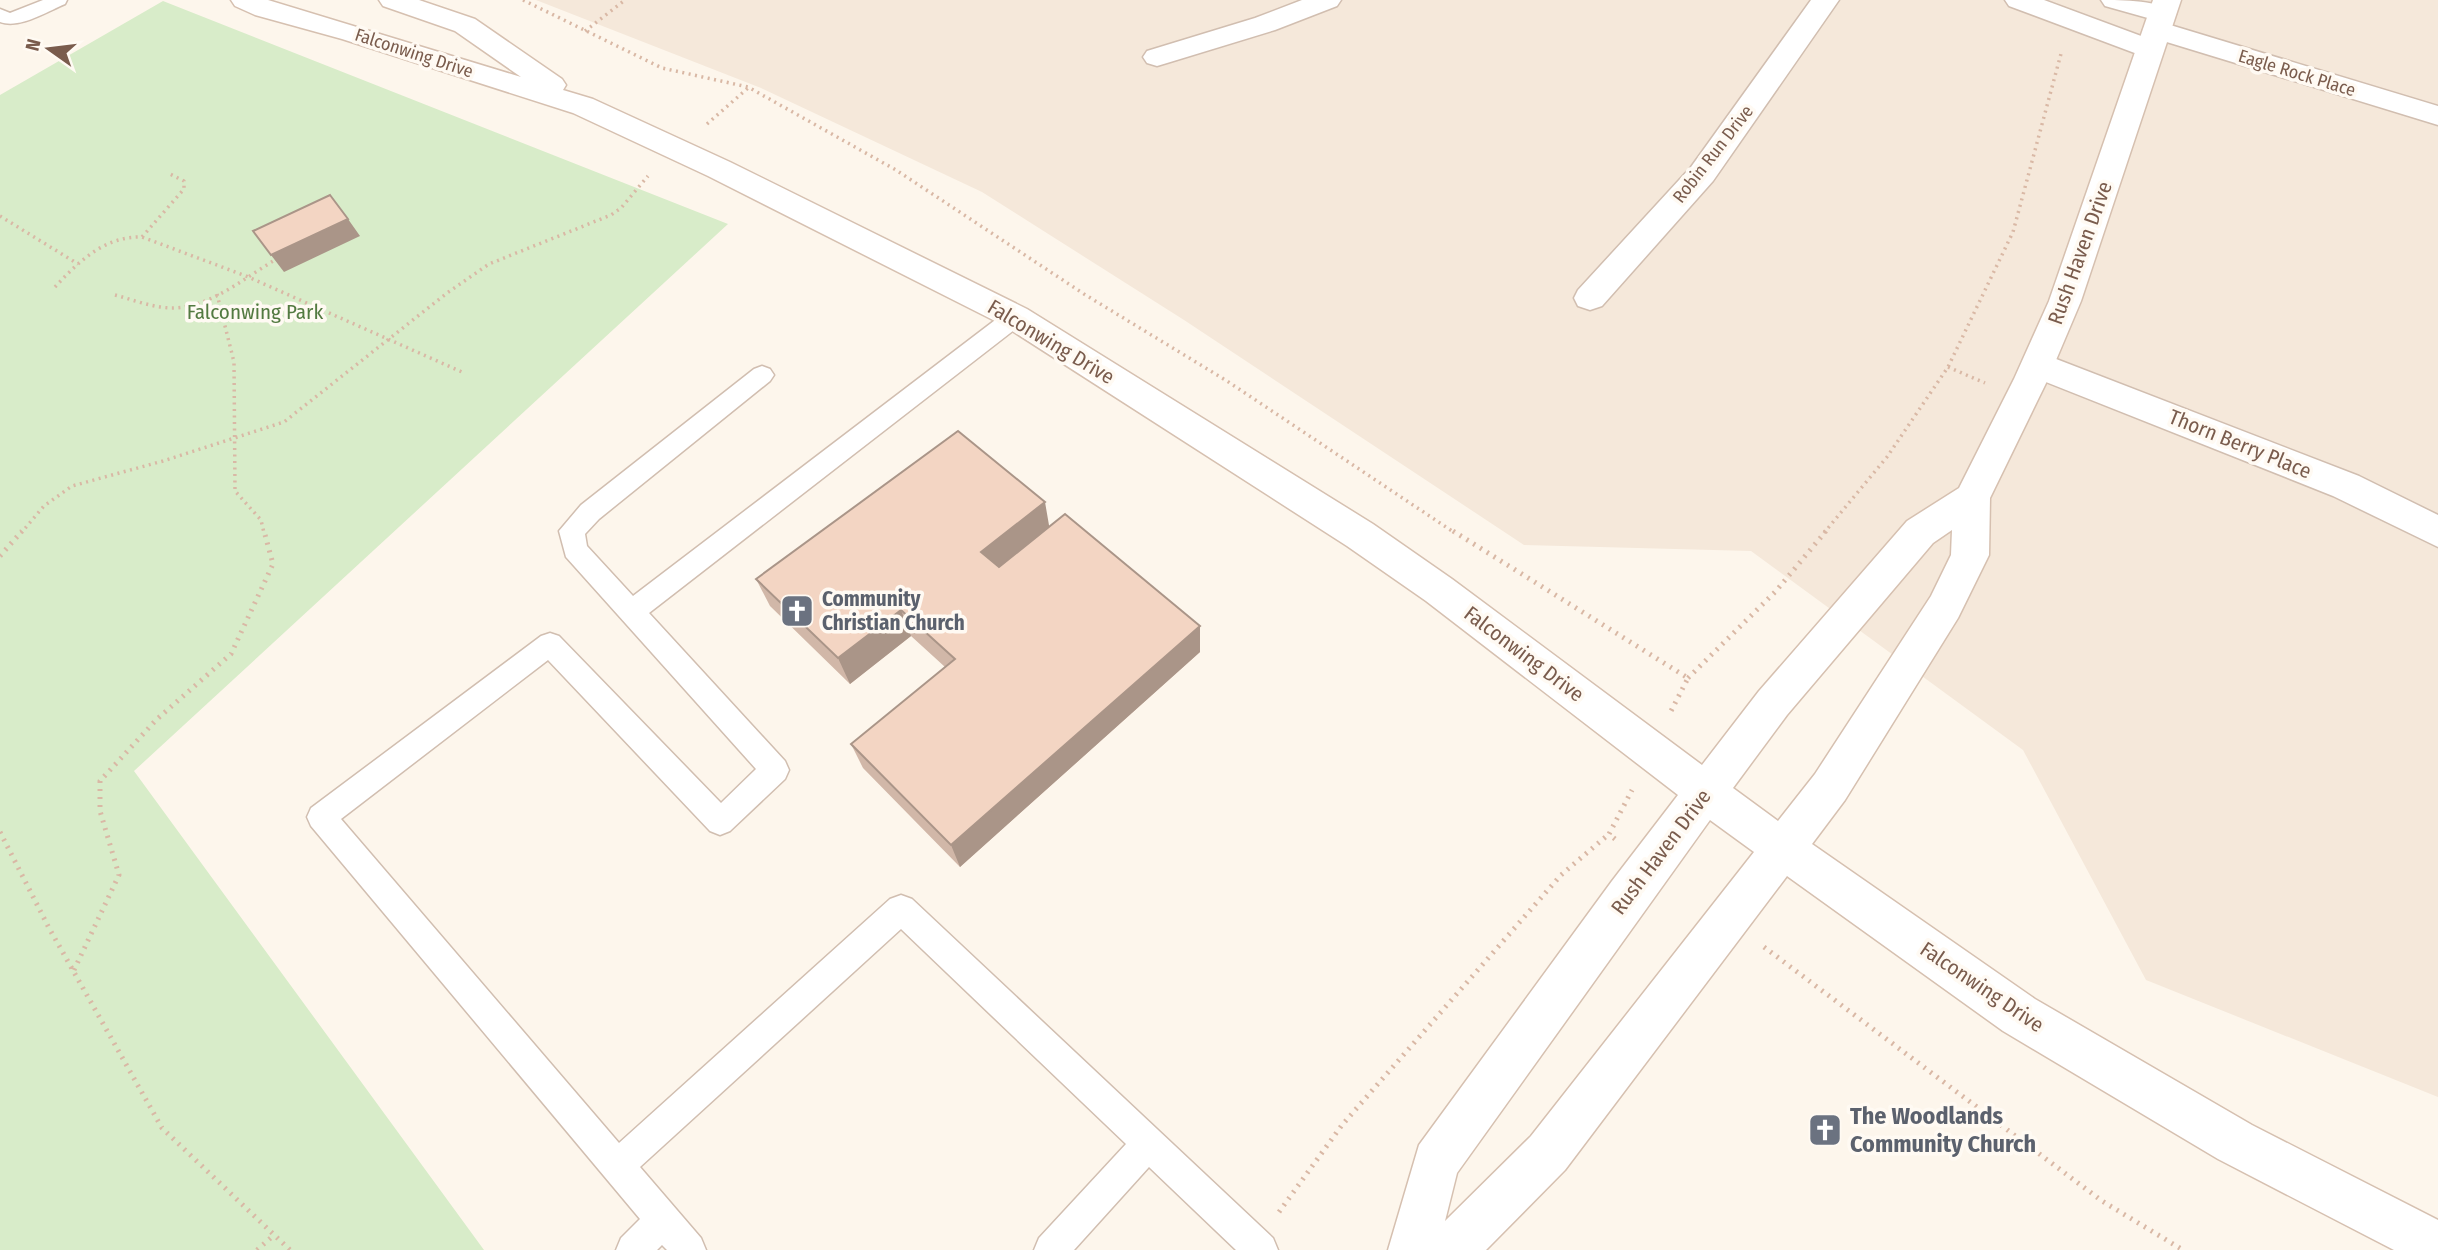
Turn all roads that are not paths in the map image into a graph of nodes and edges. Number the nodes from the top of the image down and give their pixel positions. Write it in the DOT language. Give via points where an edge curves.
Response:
graph roads {
  1 [pos="58,0"];
  2 [pos="245,0"];
  3 [pos="393,0"];
  4 [pos="1327,0"];
  5 [pos="1825,0"];
  6 [pos="2018,0"];
  7 [pos="2115,0"];
  8 [pos="0,15"];
  9 [pos="2159,23"];
  10 [pos="1157,57"];
  11 [pos="583,106"];
  12 [pos="2438,116"];
  13 [pos="1590,298"];
  14 [pos="1015,317"];
  15 [pos="2038,365"];
  16 [pos="762,375"];
  17 [pos="1972,498"];
  18 [pos="2438,532"];
  19 [pos="631,612"];
  20 [pos="1706,792"];
  21 [pos="1782,848"];
  22 [pos="1149,1143"];
  23 [pos="617,1166"];
  24 [pos="663,1220"];
  25 [pos="2438,1246"];
  26 [pos="1258,1247"];
  27 [pos="634,1250"];
  28 [pos="689,1250"];
  29 [pos="1051,1250"];
  30 [pos="1413,1250"];
  31 [pos="1451,1250"];
  1 -- 8 [label="lane" via="8,19"];
  2 -- 11 [label="street, Falconwing Drive"];
  3 -- 11 [label="street, Falconwing Drive" via="465,25"];
  4 -- 10 [label="street"];
  5 -- 13 [label="street, Robin Run Drive" via="1702,174"];
  6 -- 9 [label="street" via="2071,20"];
  7 -- 9 [label="street"];
  9 -- 12 [label="street, Eagle Rock Place"];
  9 -- 15 [label="street, Rush Haven Drive" via="2095,217"];
  11 -- 14 [label="street, Falconwing Drive"];
  14 -- 19 [label="lane"];
  14 -- 20 [label="street, Falconwing Drive" via="1360,535"];
  15 -- 17 [label="street, Rush Haven Drive"];
  15 -- 18 [label="street, Thorn Berry Place" via="2346,486"];
  16 -- 19 [label="lane" via="572,531 575,550"];
  17 -- 20 [label="street, Rush Haven Drive" via="1920,532 1773,703"];
  17 -- 21 [label="street, Rush Haven Drive" via="1970,555 1945,607 1830,787"];
  19 -- 23 [label="lane" via="775,770 720,822 550,644 321,817"];
  20 -- 21 [label="street, Falconwing Drive"];
  20 -- 30 [label="street, Rush Haven Drive" via="1436,1162"];
  21 -- 25 [label="street, Falconwing Drive" via="2019,1015 2235,1142"];
  21 -- 31 [label="street, Rush Haven Drive" via="1548,1153"];
  22 -- 23 [label="lane" via="901,909"];
  22 -- 26 [label="lane"];
  22 -- 29 [label="lane"];
  23 -- 24 [label="lane"];
  24 -- 27 [label="lane"];
  24 -- 28 [label="lane"];
}
